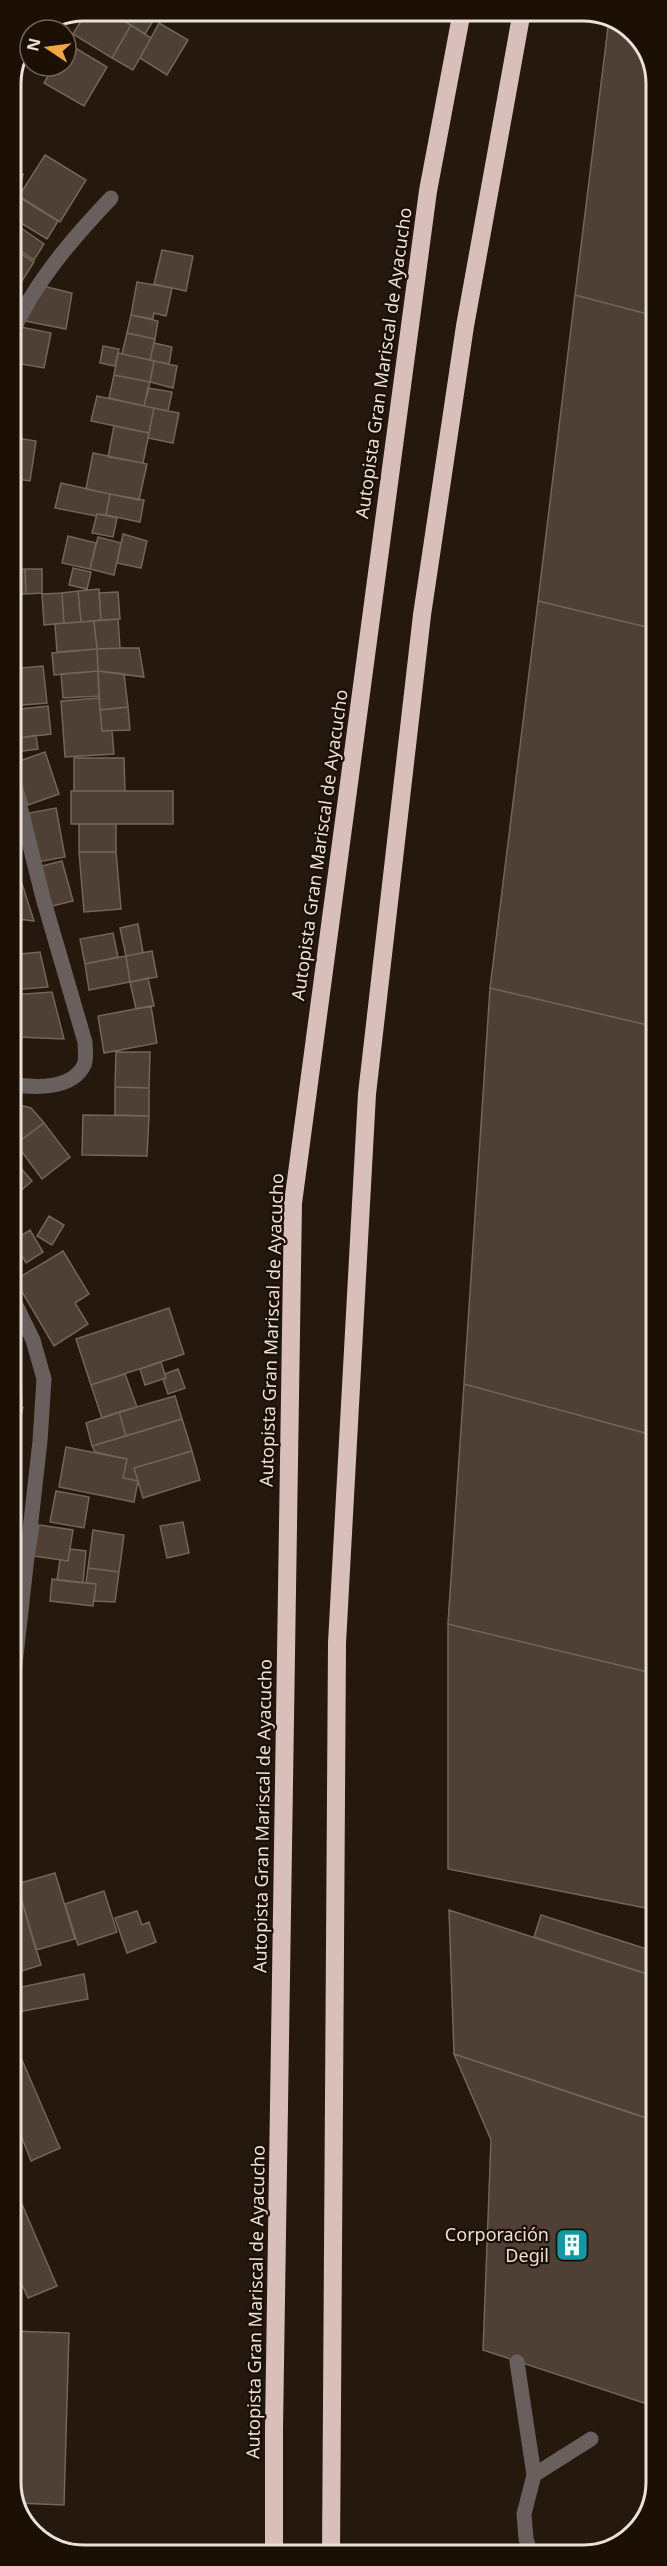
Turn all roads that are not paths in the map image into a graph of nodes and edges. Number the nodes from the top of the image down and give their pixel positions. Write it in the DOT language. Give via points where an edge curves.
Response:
graph roads {
  1 [pos="460,21"];
  2 [pos="520,21"];
  3 [pos="111,198"];
  4 [pos="21,316"];
  5 [pos="21,810"];
  6 [pos="21,1085"];
  7 [pos="21,1315"];
  8 [pos="21,1617"];
  9 [pos="518,2362"];
  10 [pos="591,2439"];
  11 [pos="534,2475"];
  12 [pos="274,2545"];
  13 [pos="331,2545"];
  14 [pos="528,2545"];
  1 -- 12 [label="highway, Autopista Gran Mariscal de Ayacucho" via="428,191 293,1203"];
  2 -- 13 [label="highway" via="465,326 424,603 367,1094 337,1643"];
  3 -- 4 [label="street" via="38,285"];
  5 -- 6 [label="street" via="84,1042 85,1064 77,1076 65,1082"];
  7 -- 8 [label="street" via="44,1379"];
  9 -- 11 [label="street"];
  10 -- 11 [label="street"];
  11 -- 14 [label="street" via="524,2514"];
}
